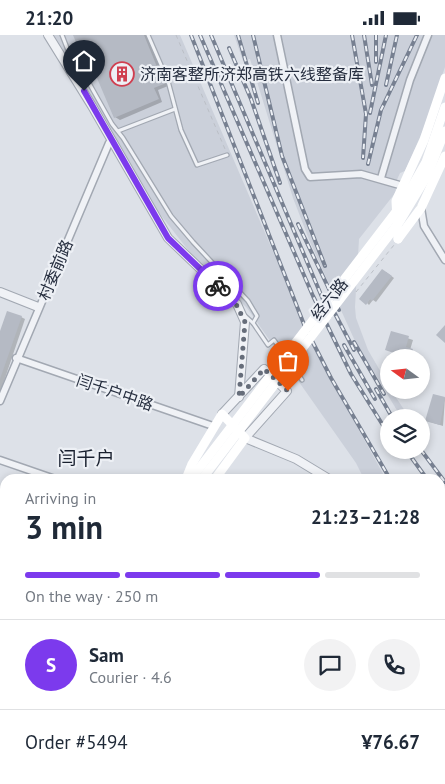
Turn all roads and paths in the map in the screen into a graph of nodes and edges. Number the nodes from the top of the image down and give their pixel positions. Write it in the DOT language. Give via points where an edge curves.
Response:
graph roads {
  1 [pos="48,35"];
  2 [pos="62,35"];
  3 [pos="148,35"];
  4 [pos="176,35"];
  5 [pos="277,35"];
  6 [pos="428,35"];
  7 [pos="445,78"];
  8 [pos="445,107"];
  9 [pos="175,109"];
  10 [pos="118,131"];
  11 [pos="445,131"];
  12 [pos="113,142"];
  13 [pos="227,155"];
  14 [pos="445,157"];
  15 [pos="381,178"];
  16 [pos="403,186"];
  17 [pos="421,208"];
  18 [pos="398,239"];
  19 [pos="445,260"];
  20 [pos="0,292"];
  21 [pos="354,295"];
  22 [pos="38,307"];
  23 [pos="241,314"];
  24 [pos="253,323"];
  25 [pos="16,358"];
  26 [pos="302,381"];
  27 [pos="239,397"];
  28 [pos="0,401"];
  29 [pos="222,415"];
  30 [pos="214,426"];
  31 [pos="245,439"];
  32 [pos="0,460"];
  33 [pos="41,474"];
  34 [pos="189,474"];
  35 [pos="195,474"];
  36 [pos="206,474"];
  37 [pos="219,474"];
  38 [pos="321,474"];
  1 -- 12 [label="street"];
  2 -- 10 [label="lane" via="73,63"];
  3 -- 9 [label="lane" via="168,81"];
  4 -- 13 [label="path"];
  5 -- 15 [label="street" via="304,169 310,177 362,174"];
  6 -- 15 [label="street" via="410,80"];
  7 -- 16 [label="main road" via="424,140"];
  8 -- 35 [label="main road, 经六路, bridge" via="426,162 402,204"];
  9 -- 10 [label="lane"];
  9 -- 13 [label="lane" via="197,165"];
  10 -- 24 [label="lane" via="172,216 248,301 257,316"];
  11 -- 36 [label="main road, 经六路, bridge" via="427,176 400,221"];
  12 -- 22 [label="street, 村委前路" via="109,143"];
  12 -- 23 [label="street" via="168,238 236,304"];
  14 -- 17 [label="main road"];
  15 -- 16 [label="street"];
  16 -- 18 [label="main road" via="396,201"];
  17 -- 18 [label="main road"];
  17 -- 19 [label="street" via="424,226"];
  18 -- 21 [label="path"];
  20 -- 22 [label="street"];
  22 -- 25 [label="street, 村委前路"];
  23 -- 24 [label="lane"];
  23 -- 27 [label="street" via="245,322"];
  24 -- 26 [label="lane" via="268,345 274,340"];
  25 -- 28 [label="street, 村委前路"];
  25 -- 30 [label="street, 闫千户中路"];
  27 -- 29 [label="street"];
  27 -- 31 [label="street" via="264,369 288,391"];
  29 -- 30 [label="main road"];
  29 -- 31 [label="main road"];
  30 -- 34 [label="main road"];
  31 -- 37 [label="main road"];
  31 -- 38 [label="street" via="296,459"];
  32 -- 33 [label="street"];
}
